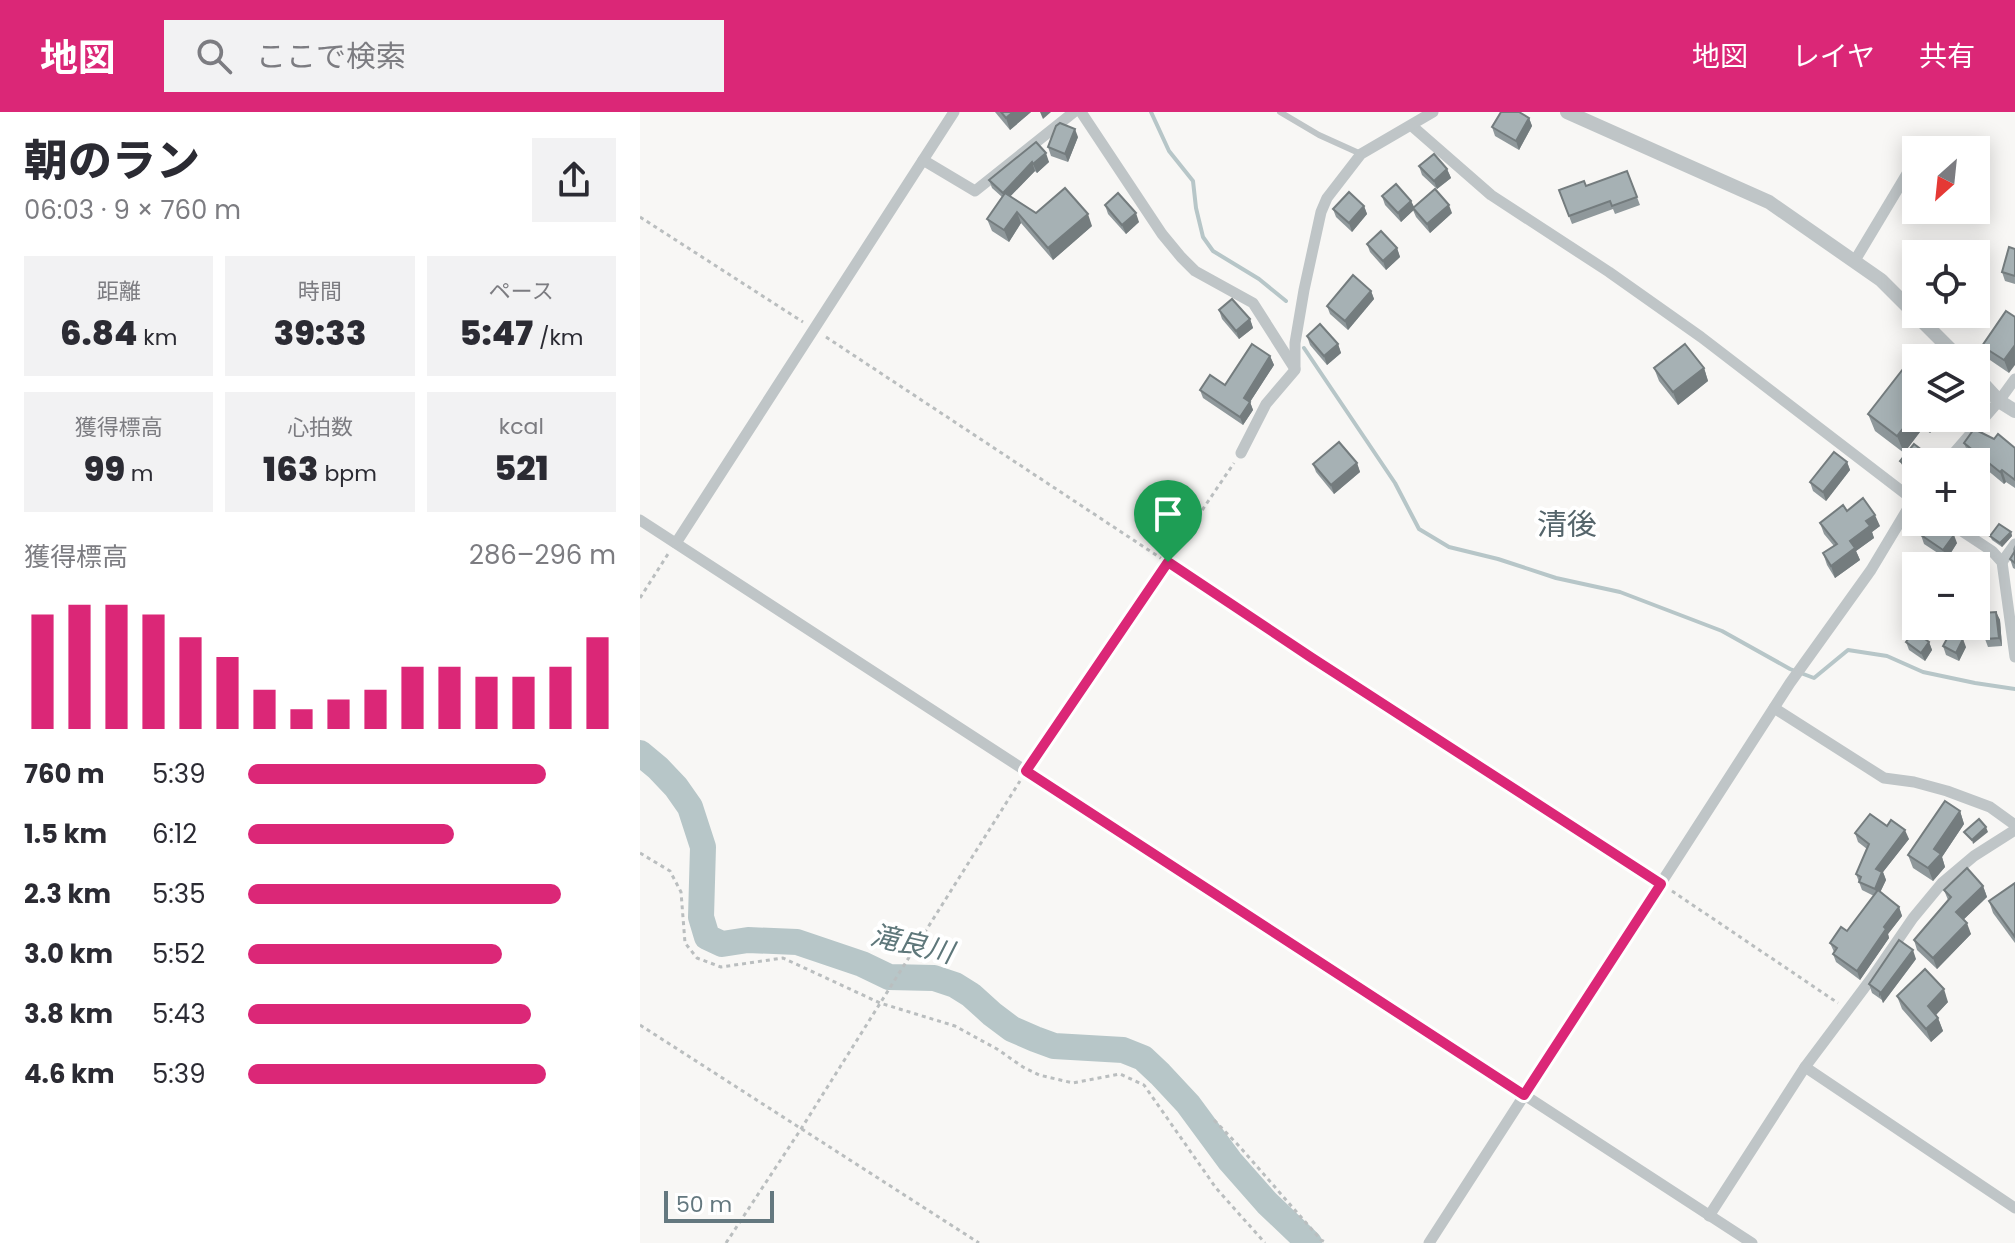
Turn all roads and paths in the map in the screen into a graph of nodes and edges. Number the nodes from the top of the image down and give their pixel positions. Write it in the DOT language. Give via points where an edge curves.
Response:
graph roads {
  1 [pos="954,112"];
  2 [pos="1074,112"];
  3 [pos="1081,112"];
  4 [pos="1280,112"];
  5 [pos="1433,112"];
  6 [pos="1567,112"];
  7 [pos="1412,126"];
  8 [pos="1361,154"];
  9 [pos="923,160"];
  10 [pos="1902,182"];
  11 [pos="640,217"];
  12 [pos="1854,262"];
  13 [pos="814,329"];
  14 [pos="1945,344"];
  15 [pos="1295,370"];
  16 [pos="2015,379"];
  17 [pos="1990,391"];
  18 [pos="1999,401"];
  19 [pos="2015,411"];
  20 [pos="1958,448"];
  21 [pos="1241,453"];
  22 [pos="1902,489"];
  23 [pos="640,520"];
  24 [pos="1902,520"];
  25 [pos="1969,536"];
  26 [pos="676,543"];
  27 [pos="2015,544"];
  28 [pos="1168,562"];
  29 [pos="2002,562"];
  30 [pos="640,598"];
  31 [pos="2015,657"];
  32 [pos="1774,708"];
  33 [pos="1026,771"];
  34 [pos="2015,828"];
  35 [pos="640,853"];
  36 [pos="1661,884"];
  37 [pos="880,1003"];
  38 [pos="1848,1010"];
  39 [pos="640,1025"];
  40 [pos="1805,1067"];
  41 [pos="1524,1095"];
  42 [pos="1214,1120"];
  43 [pos="801,1129"];
  44 [pos="2015,1208"];
  45 [pos="1709,1216"];
  46 [pos="726,1243"];
  47 [pos="979,1243"];
  48 [pos="1265,1243"];
  49 [pos="1327,1243"];
  50 [pos="1429,1243"];
  51 [pos="1752,1243"];
  1 -- 9 [label="street"];
  2 -- 9 [label="street" via="975,191"];
  3 -- 15 [label="street" via="1181,257 1195,271 1253,303"];
  4 -- 8 [label="lane"];
  5 -- 7 [label="street"];
  6 -- 12 [label="street" via="1769,202"];
  7 -- 8 [label="street"];
  7 -- 22 [label="street" via="1491,195 1701,337"];
  8 -- 15 [label="street" via="1321,212 1298,324"];
  9 -- 13 [label="street"];
  10 -- 12 [label="street"];
  11 -- 13 [label="path"];
  12 -- 14 [label="street" via="1881,280"];
  13 -- 26 [label="street"];
  13 -- 28 [label="path"];
  15 -- 21 [label="street" via="1266,404"];
  16 -- 18 [label="street"];
  17 -- 18 [label="street"];
  18 -- 19 [label="street"];
  18 -- 20 [label="street"];
  21 -- 28 [label="path"];
  23 -- 26 [label="street"];
  24 -- 32 [label="street"];
  25 -- 29 [label="street"];
  26 -- 30 [label="path"];
  26 -- 33 [label="street"];
  27 -- 29 [label="street"];
  28 -- 33 [label="path"];
  28 -- 36 [label="path"];
  29 -- 31 [label="street"];
  32 -- 34 [label="street" via="1884,778 1947,791 1990,807"];
  32 -- 36 [label="street"];
  33 -- 37 [label="path"];
  33 -- 41 [label="street"];
  34 -- 38 [label="street" via="1942,883"];
  35 -- 37 [label="path" via="670,871 681,892 685,943 697,958 721,967 783,958"];
  36 -- 38 [label="path"];
  36 -- 41 [label="street"];
  37 -- 43 [label="path"];
  37 -- 48 [label="path" via="955,1026 1039,1075 1073,1083 1120,1074 1144,1085 1216,1188"];
  38 -- 40 [label="street"];
  39 -- 43 [label="path"];
  40 -- 44 [label="street"];
  40 -- 45 [label="street"];
  41 -- 45 [label="street"];
  41 -- 50 [label="street"];
  42 -- 49 [label="path"];
  43 -- 46 [label="path"];
  43 -- 47 [label="path"];
  45 -- 51 [label="street"];
}
